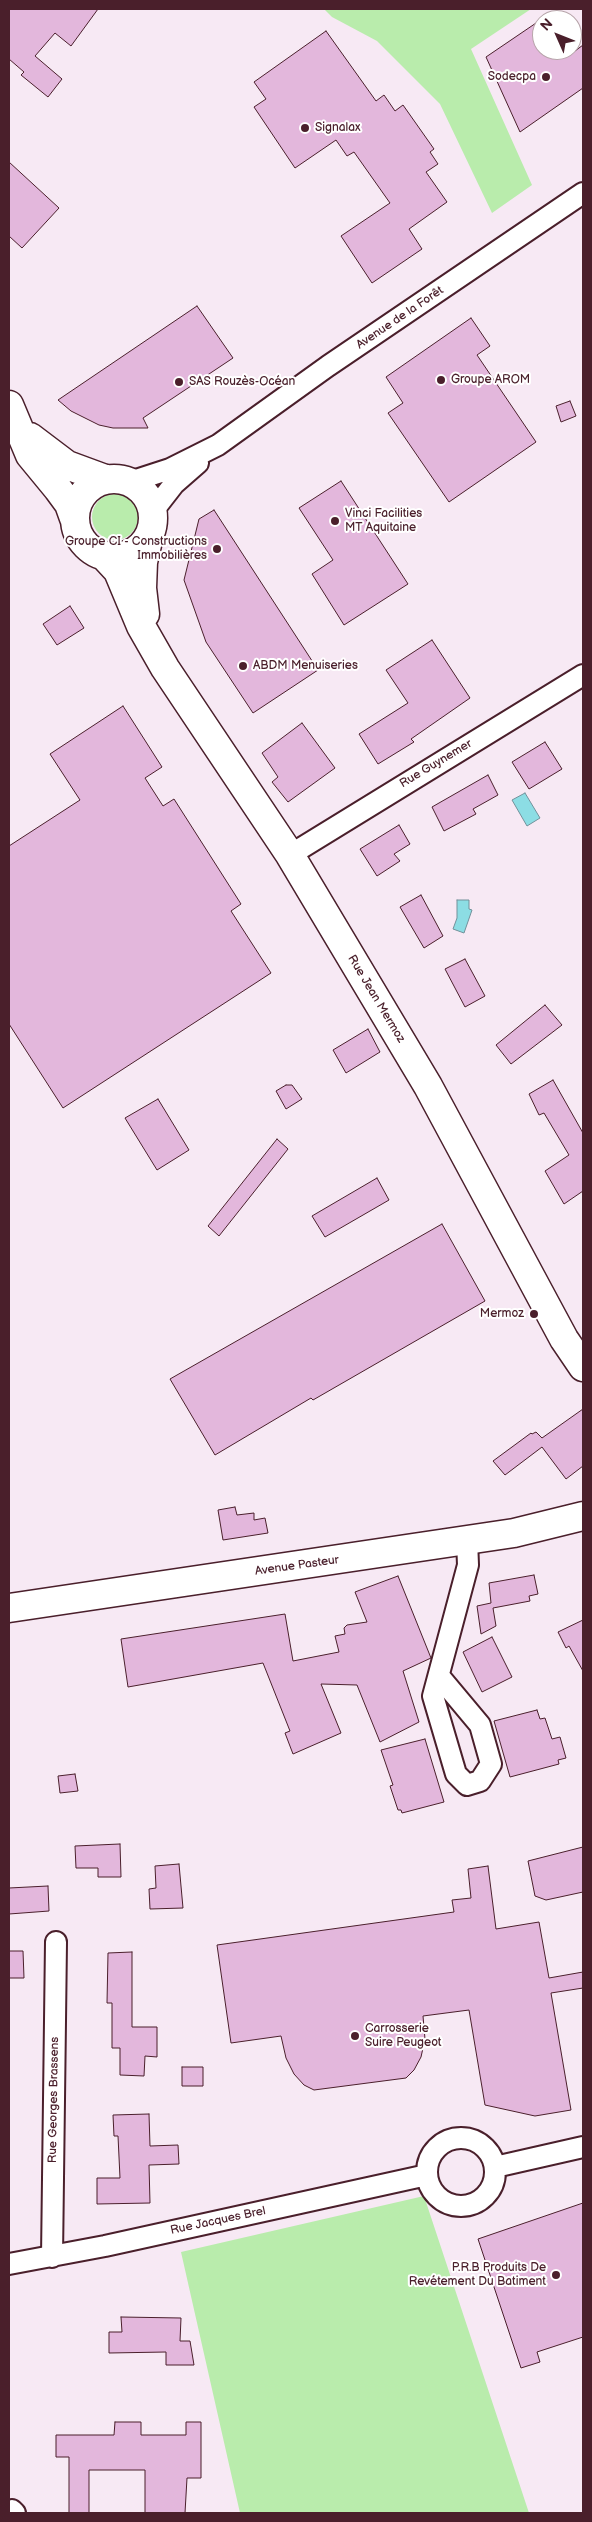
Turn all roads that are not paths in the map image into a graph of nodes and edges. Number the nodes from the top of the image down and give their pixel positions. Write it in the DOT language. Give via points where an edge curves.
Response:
graph roads {
  1 [pos="583,193"];
  2 [pos="13,417"];
  3 [pos="218,445"];
  4 [pos="118,480"];
  5 [pos="74,518"];
  6 [pos="151,524"];
  7 [pos="105,557"];
  8 [pos="150,642"];
  9 [pos="583,675"];
  10 [pos="290,855"];
  11 [pos="583,1367"];
  12 [pos="583,1516"];
  13 [pos="467,1540"];
  14 [pos="9,1608"];
  15 [pos="439,1676"];
  16 [pos="56,1942"];
  17 [pos="583,2148"];
  18 [pos="495,2167"];
  19 [pos="427,2175"];
  20 [pos="52,2257"];
  21 [pos="9,2264"];
  1 -- 3 [label="street, Avenue de la Forêt" via="328,366"];
  2 -- 4 [label="street" via="68,465"];
  2 -- 5 [label="street" via="30,455 69,504"];
  3 -- 4 [label="street, Avenue de la Forêt" via="170,469"];
  3 -- 6 [label="street, Avenue de la Forêt" via="174,484"];
  4 -- 5 [label="street" via="93,484 76,505"];
  4 -- 6 [label="street" via="141,489 149,499"];
  5 -- 7 [label="street" via="83,543"];
  6 -- 7 [label="street" via="142,547 131,554"];
  6 -- 8 [label="street, Rue Jean Mermoz" via="143,562 142,588"];
  7 -- 8 [label="street, Rue Jean Mermoz" via="118,571"];
  8 -- 10 [label="street, Rue Jean Mermoz"];
  9 -- 10 [label="street, Rue Guynemer"];
  10 -- 11 [label="street, Rue Jean Mermoz" via="428,1086 564,1339"];
  12 -- 13 [label="street, Avenue Pasteur" via="514,1533"];
  13 -- 14 [label="street, Avenue Pasteur"];
  13 -- 15 [label="street" via="468,1565"];
  15 -- 15 [label="street" via="433,1696 456,1774 468,1785 480,1781 491,1764 480,1724"];
  16 -- 20 [label="street, Rue Georges Brassens"];
  17 -- 18 [label="street"];
  18 -- 19 [label="street" via="483,2145 457,2138 436,2148 427,2165"];
  18 -- 19 [label="street" via="493,2185 486,2196 476,2203 459,2206 437,2197"];
  19 -- 20 [label="street, Rue Jacques Brel"];
  20 -- 21 [label="street, Rue Jacques Brel"];
}
